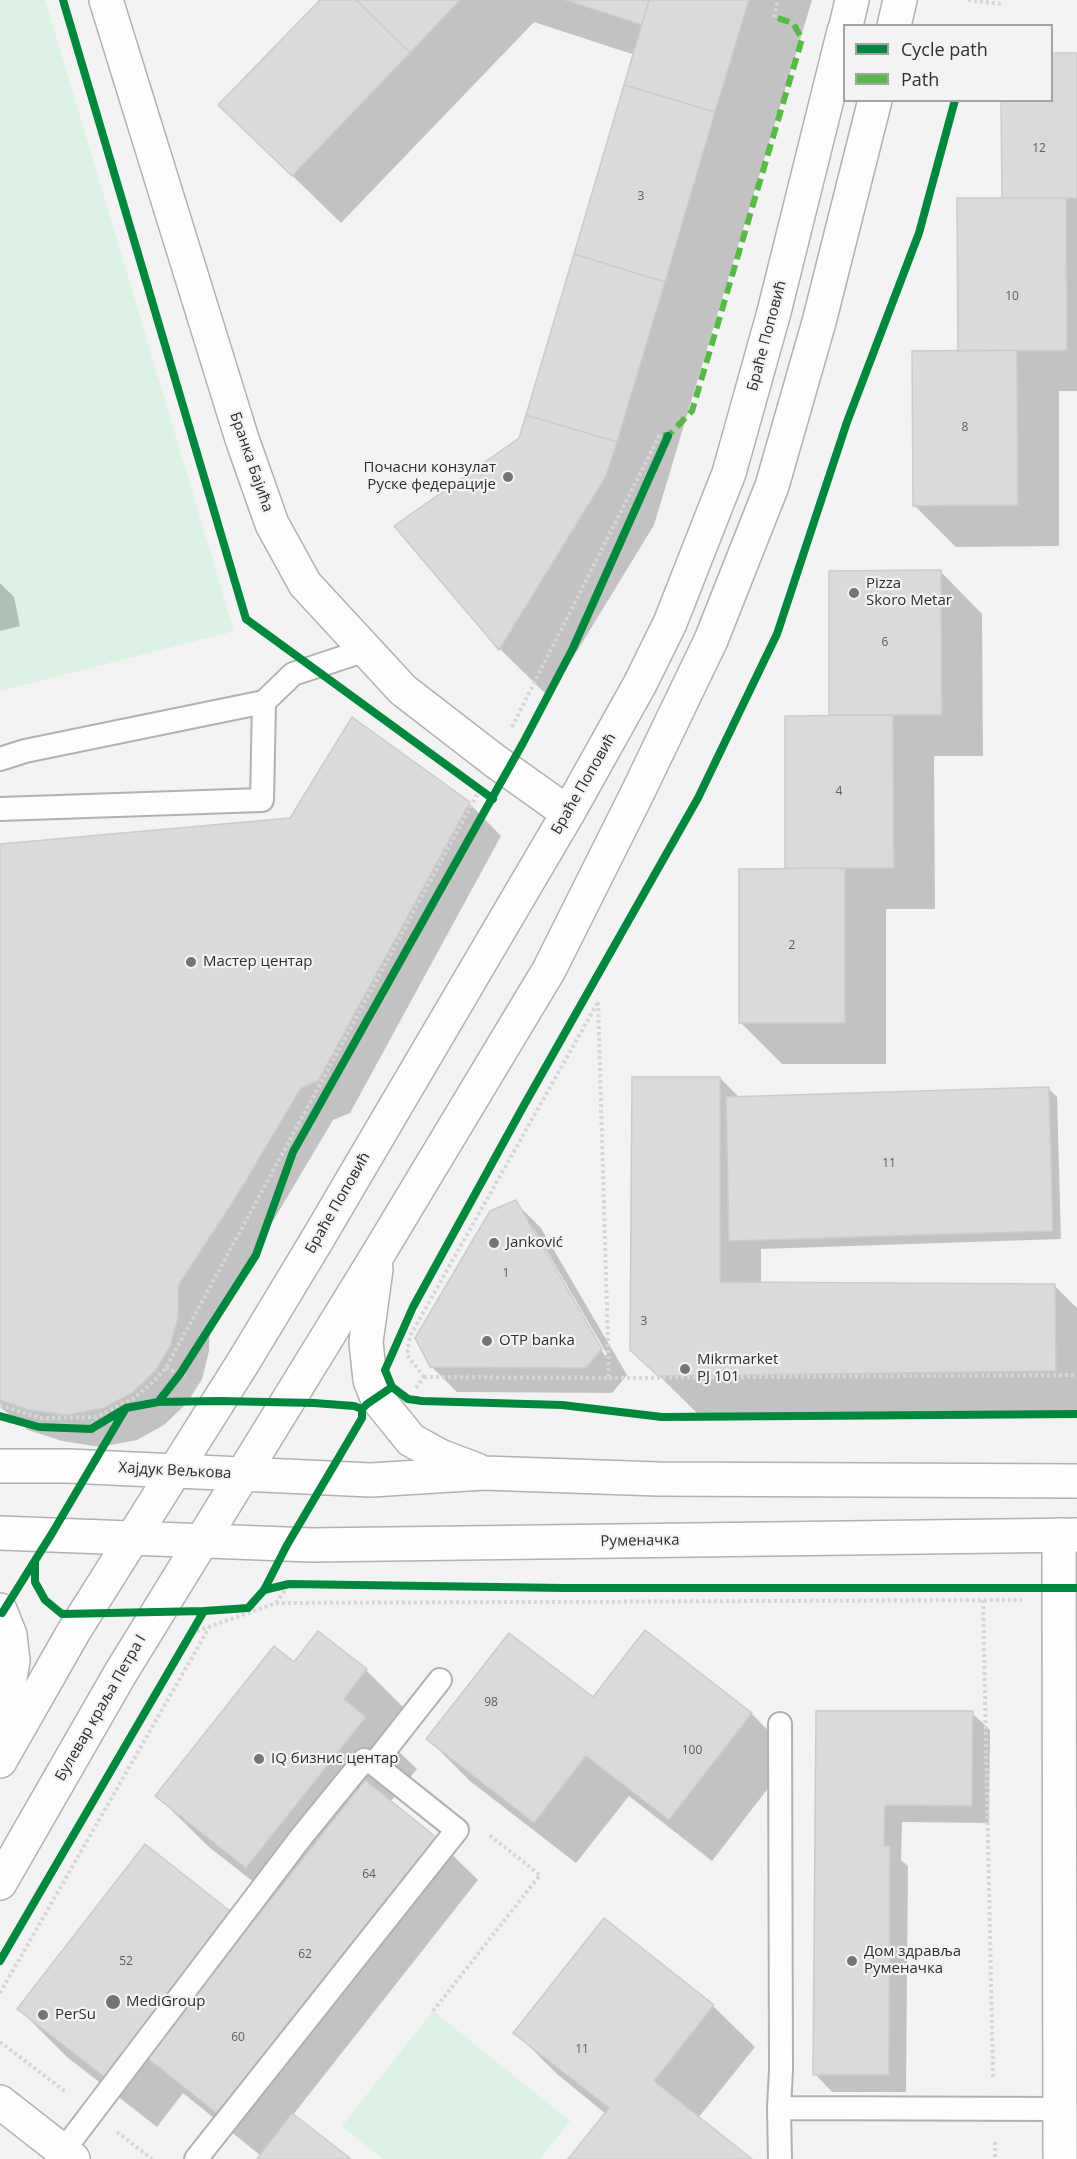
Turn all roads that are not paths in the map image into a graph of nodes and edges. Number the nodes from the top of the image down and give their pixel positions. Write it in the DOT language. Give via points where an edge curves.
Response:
graph roads {
  1 [pos="106,0"];
  2 [pos="852,0"];
  3 [pos="900,0"];
  4 [pos="846,24"];
  5 [pos="894,24"];
  6 [pos="843,35"];
  7 [pos="874,102"];
  8 [pos="366,650"];
  9 [pos="264,702"];
  10 [pos="0,759"];
  11 [pos="0,809"];
  12 [pos="568,813"];
  13 [pos="377,1256"];
  14 [pos="0,1466"];
  15 [pos="175,1471"];
  16 [pos="484,1473"];
  17 [pos="242,1474"];
  18 [pos="1077,1481"];
  19 [pos="0,1533"];
  20 [pos="1068,1535"];
  21 [pos="133,1538"];
  22 [pos="202,1541"];
  23 [pos="0,1610"];
  24 [pos="441,1680"];
  25 [pos="780,1724"];
  26 [pos="0,1735"];
  27 [pos="0,1761"];
  28 [pos="374,1764"];
  29 [pos="0,1882"];
  30 [pos="0,2103"];
  31 [pos="779,2108"];
  32 [pos="1068,2109"];
  33 [pos="68,2155"];
  34 [pos="196,2159"];
  35 [pos="780,2159"];
  36 [pos="1059,2159"];
  1 -- 8 [label="street, Бранка Бајића" via="272,524 305,584"];
  2 -- 4 [label="street"];
  3 -- 5 [label="street"];
  6 -- 12 [label="street, Браће Поповић" via="729,473 670,623"];
  7 -- 13 [label="street" via="819,322 772,486 711,640 549,970"];
  8 -- 9 [label="lane" via="292,674"];
  8 -- 12 [label="street, Бранка Бајића" via="403,690"];
  9 -- 10 [label="lane"];
  9 -- 11 [label="lane" via="262,800"];
  12 -- 15 [label="street, Браће Поповић" via="317,1240"];
  13 -- 16 [label="street" via="366,1342 370,1380 377,1398 411,1440"];
  13 -- 17 [label="street"];
  14 -- 15 [label="street, Хајдук Вељкова"];
  15 -- 17 [label="street, Хајдук Вељкова"];
  15 -- 21 [label="street"];
  16 -- 17 [label="street" via="371,1480"];
  16 -- 18 [label="street" via="658,1479"];
  17 -- 22 [label="street, Булевар краља Петра I"];
  19 -- 21 [label="street"];
  20 -- 22 [label="street, Руменачка" via="311,1545"];
  20 -- 32 [label="street" via="1060,1600"];
  21 -- 22 [label="street"];
  21 -- 27 [label="street" via="74,1631"];
  22 -- 29 [label="street, Булевар краља Петра I"];
  23 -- 26 [label="street" via="13,1661"];
  24 -- 28 [label="lane"];
  25 -- 31 [label="lane"];
  28 -- 33 [label="lane" via="364,1760 323,1811"];
  28 -- 34 [label="lane" via="457,1830"];
  30 -- 33 [label="street"];
  31 -- 32 [label="lane"];
  31 -- 35 [label="lane"];
  32 -- 36 [label="street"];
}
